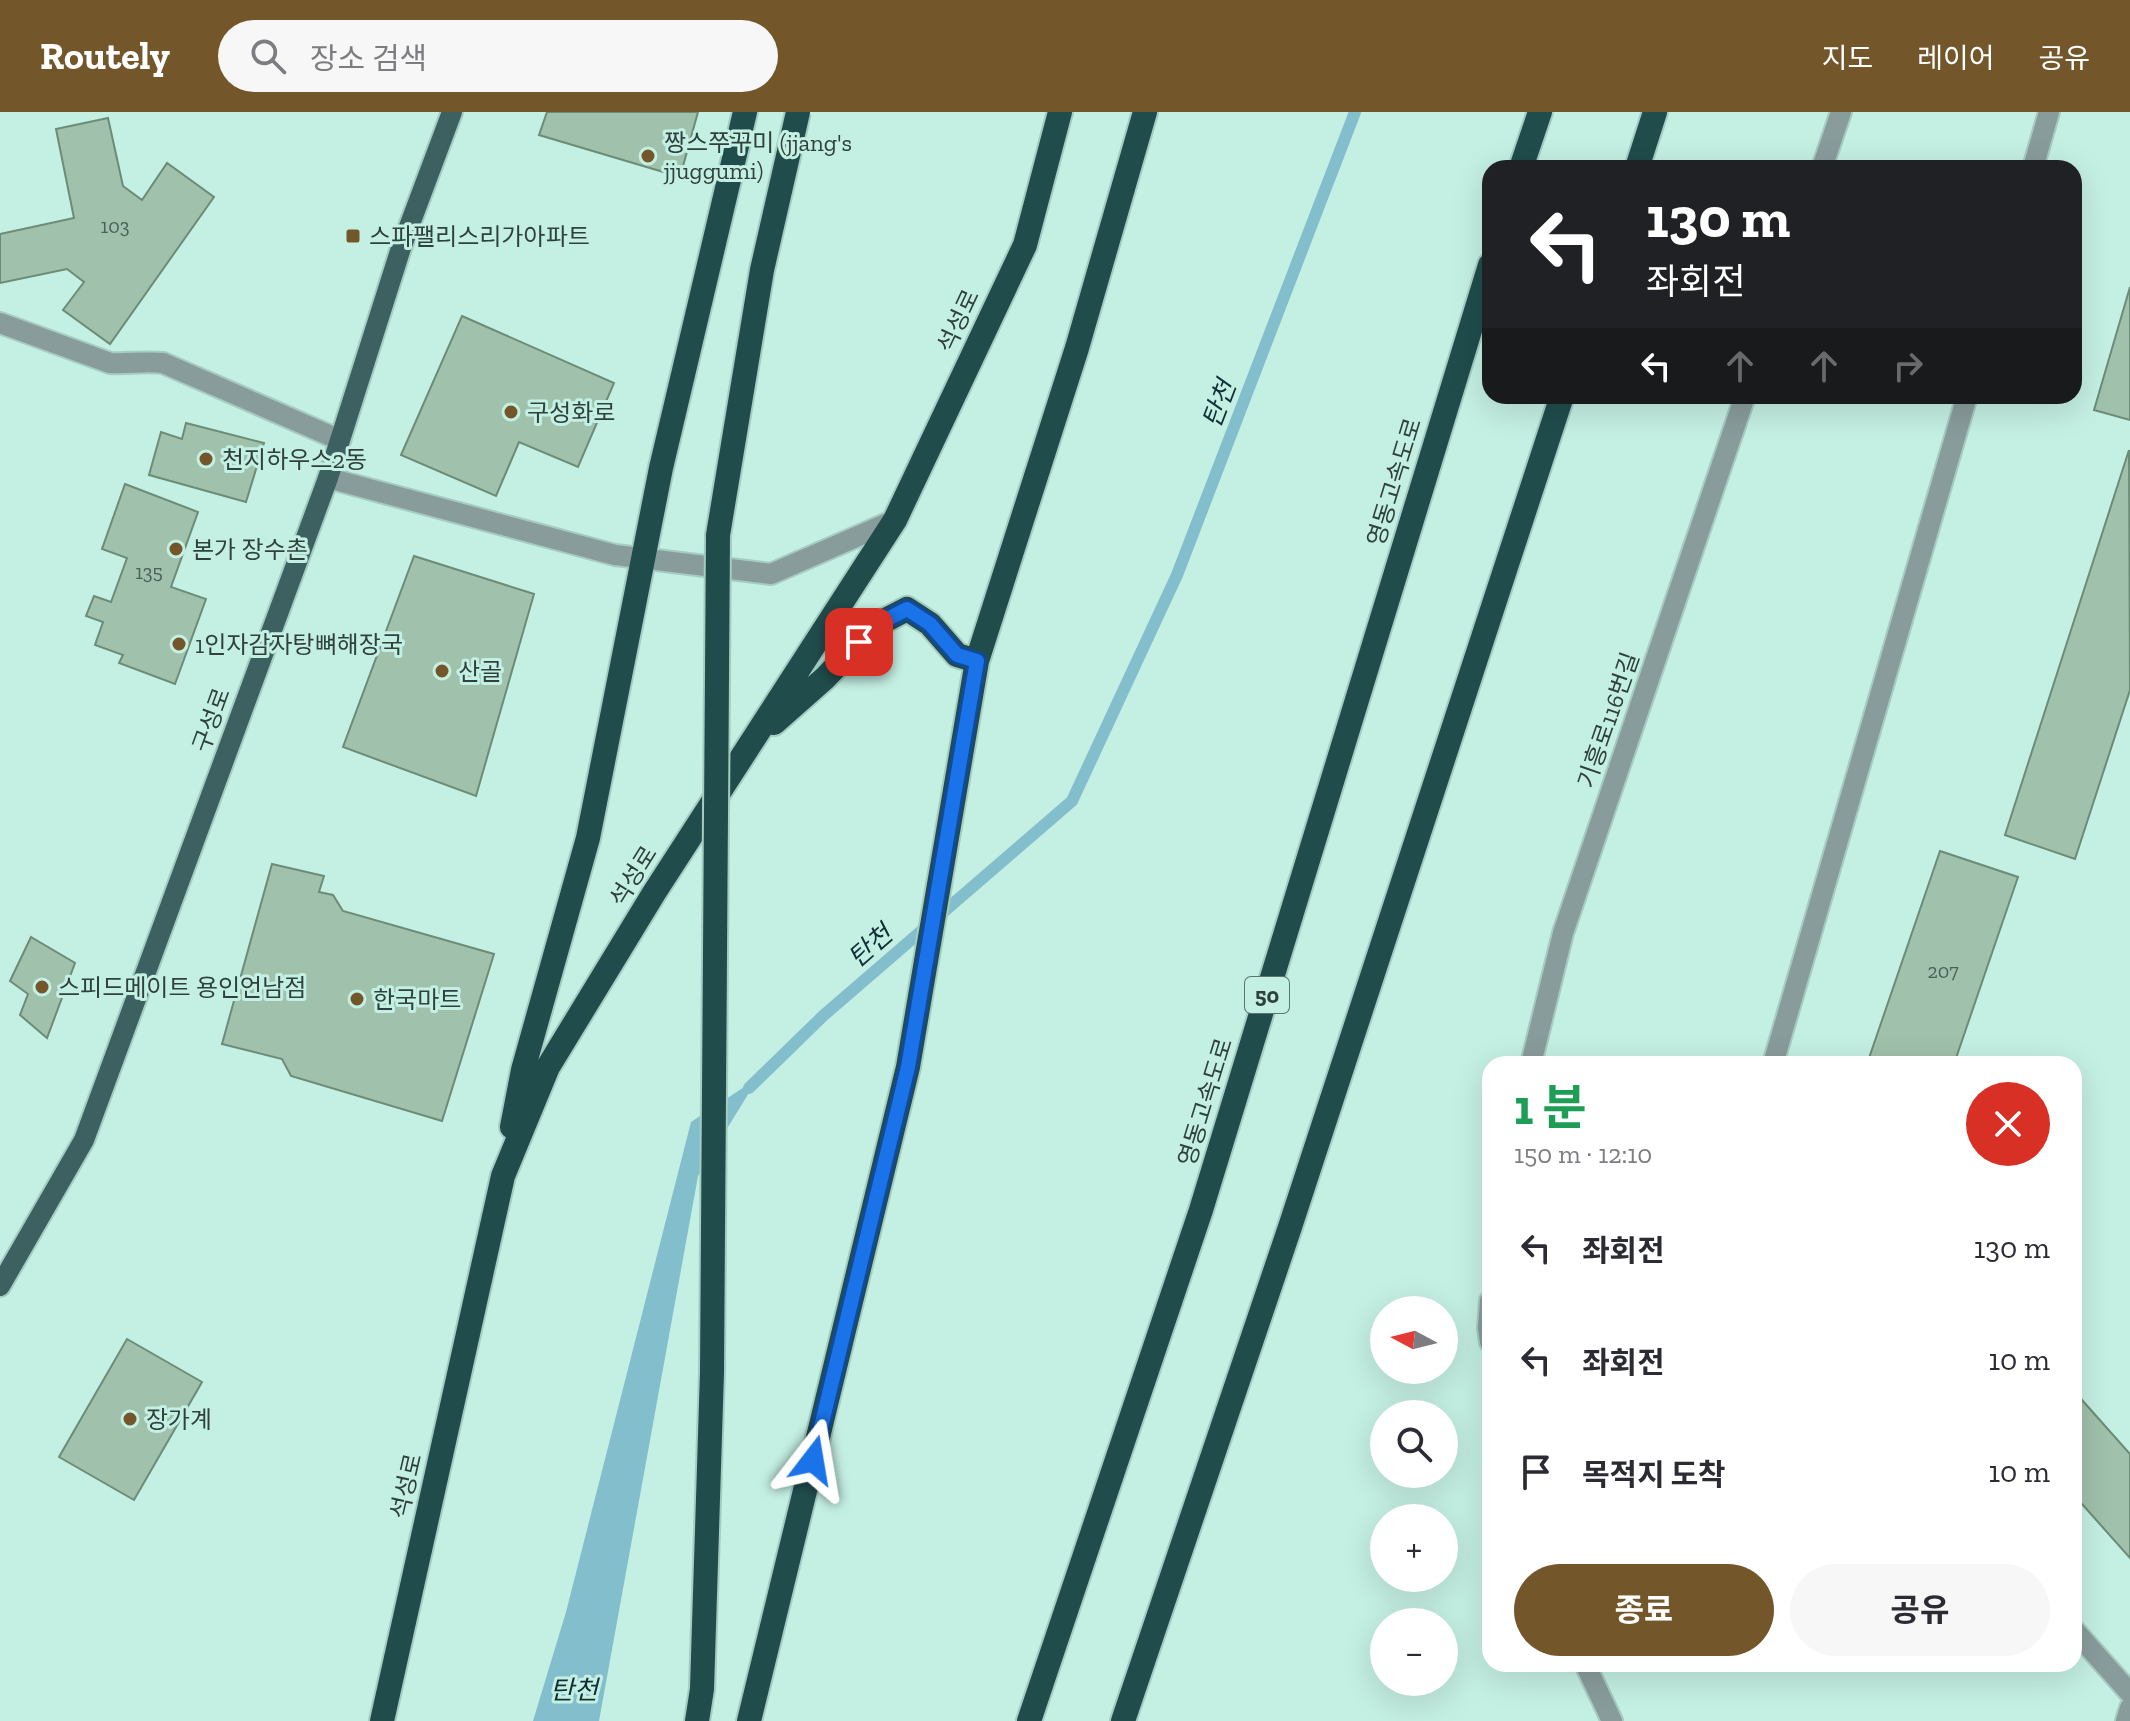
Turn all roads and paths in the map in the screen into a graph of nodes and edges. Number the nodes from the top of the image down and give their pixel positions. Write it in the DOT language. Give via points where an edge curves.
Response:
graph roads {
  1 [pos="452,112"];
  2 [pos="745,112"];
  3 [pos="798,112"];
  4 [pos="1060,112"];
  5 [pos="1145,112"];
  6 [pos="1540,112"];
  7 [pos="1655,112"];
  8 [pos="1841,112"];
  9 [pos="2049,112"];
  10 [pos="1524,160"];
  11 [pos="1640,160"];
  12 [pos="1825,160"];
  13 [pos="2035,160"];
  14 [pos="1482,291"];
  15 [pos="0,323"];
  16 [pos="1559,404"];
  17 [pos="1742,404"];
  18 [pos="1965,404"];
  19 [pos="340,440"];
  20 [pos="328,478"];
  21 [pos="895,520"];
  22 [pos="645,559"];
  23 [pos="977,661"];
  24 [pos="750,744"];
  25 [pos="1533,1056"];
  26 [pos="1775,1056"];
  27 [pos="503,1176"];
  28 [pos="0,1286"];
  29 [pos="2082,1639"];
  30 [pos="1589,1672"];
  31 [pos="2130,1693"];
  32 [pos="2130,1708"];
  33 [pos="382,1721"];
  34 [pos="697,1721"];
  35 [pos="749,1721"];
  36 [pos="1029,1721"];
  37 [pos="1123,1721"];
  38 [pos="1612,1721"];
  39 [pos="2126,1721"];
  1 -- 19 [label="main road, 구성로" via="401,248"];
  2 -- 22 [label="highway" via="661,468"];
  3 -- 34 [label="highway, bridge" via="762,270 718,535 712,1372"];
  4 -- 21 [label="highway, 석성로" via="1025,245"];
  5 -- 23 [label="highway" via="1077,348"];
  6 -- 10 [label="highway"];
  7 -- 11 [label="highway"];
  8 -- 12 [label="street"];
  9 -- 13 [label="street"];
  14 -- 36 [label="highway, 영동고속도로 / 50" via="1201,1210"];
  15 -- 19 [label="street" via="110,363 163,363"];
  16 -- 37 [label="highway"];
  17 -- 25 [label="street, 기흥로116번길" via="1563,933"];
  18 -- 26 [label="street"];
  19 -- 20 [label="main road, 구성로"];
  20 -- 22 [label="street"];
  20 -- 28 [label="main road, 구성로" via="84,1140"];
  21 -- 22 [label="street" via="771,574"];
  21 -- 24 [label="highway, 석성로"];
  22 -- 27 [label="highway" via="588,838 523,1070"];
  23 -- 24 [label="highway" via="957,655 930,624 907,609 876,625"];
  23 -- 35 [label="highway" via="908,1067"];
  24 -- 27 [label="highway, 석성로" via="548,1067"];
  27 -- 33 [label="highway, 석성로"];
  29 -- 31 [label="street"];
  30 -- 38 [label="street"];
  32 -- 39 [label="street"];
}
